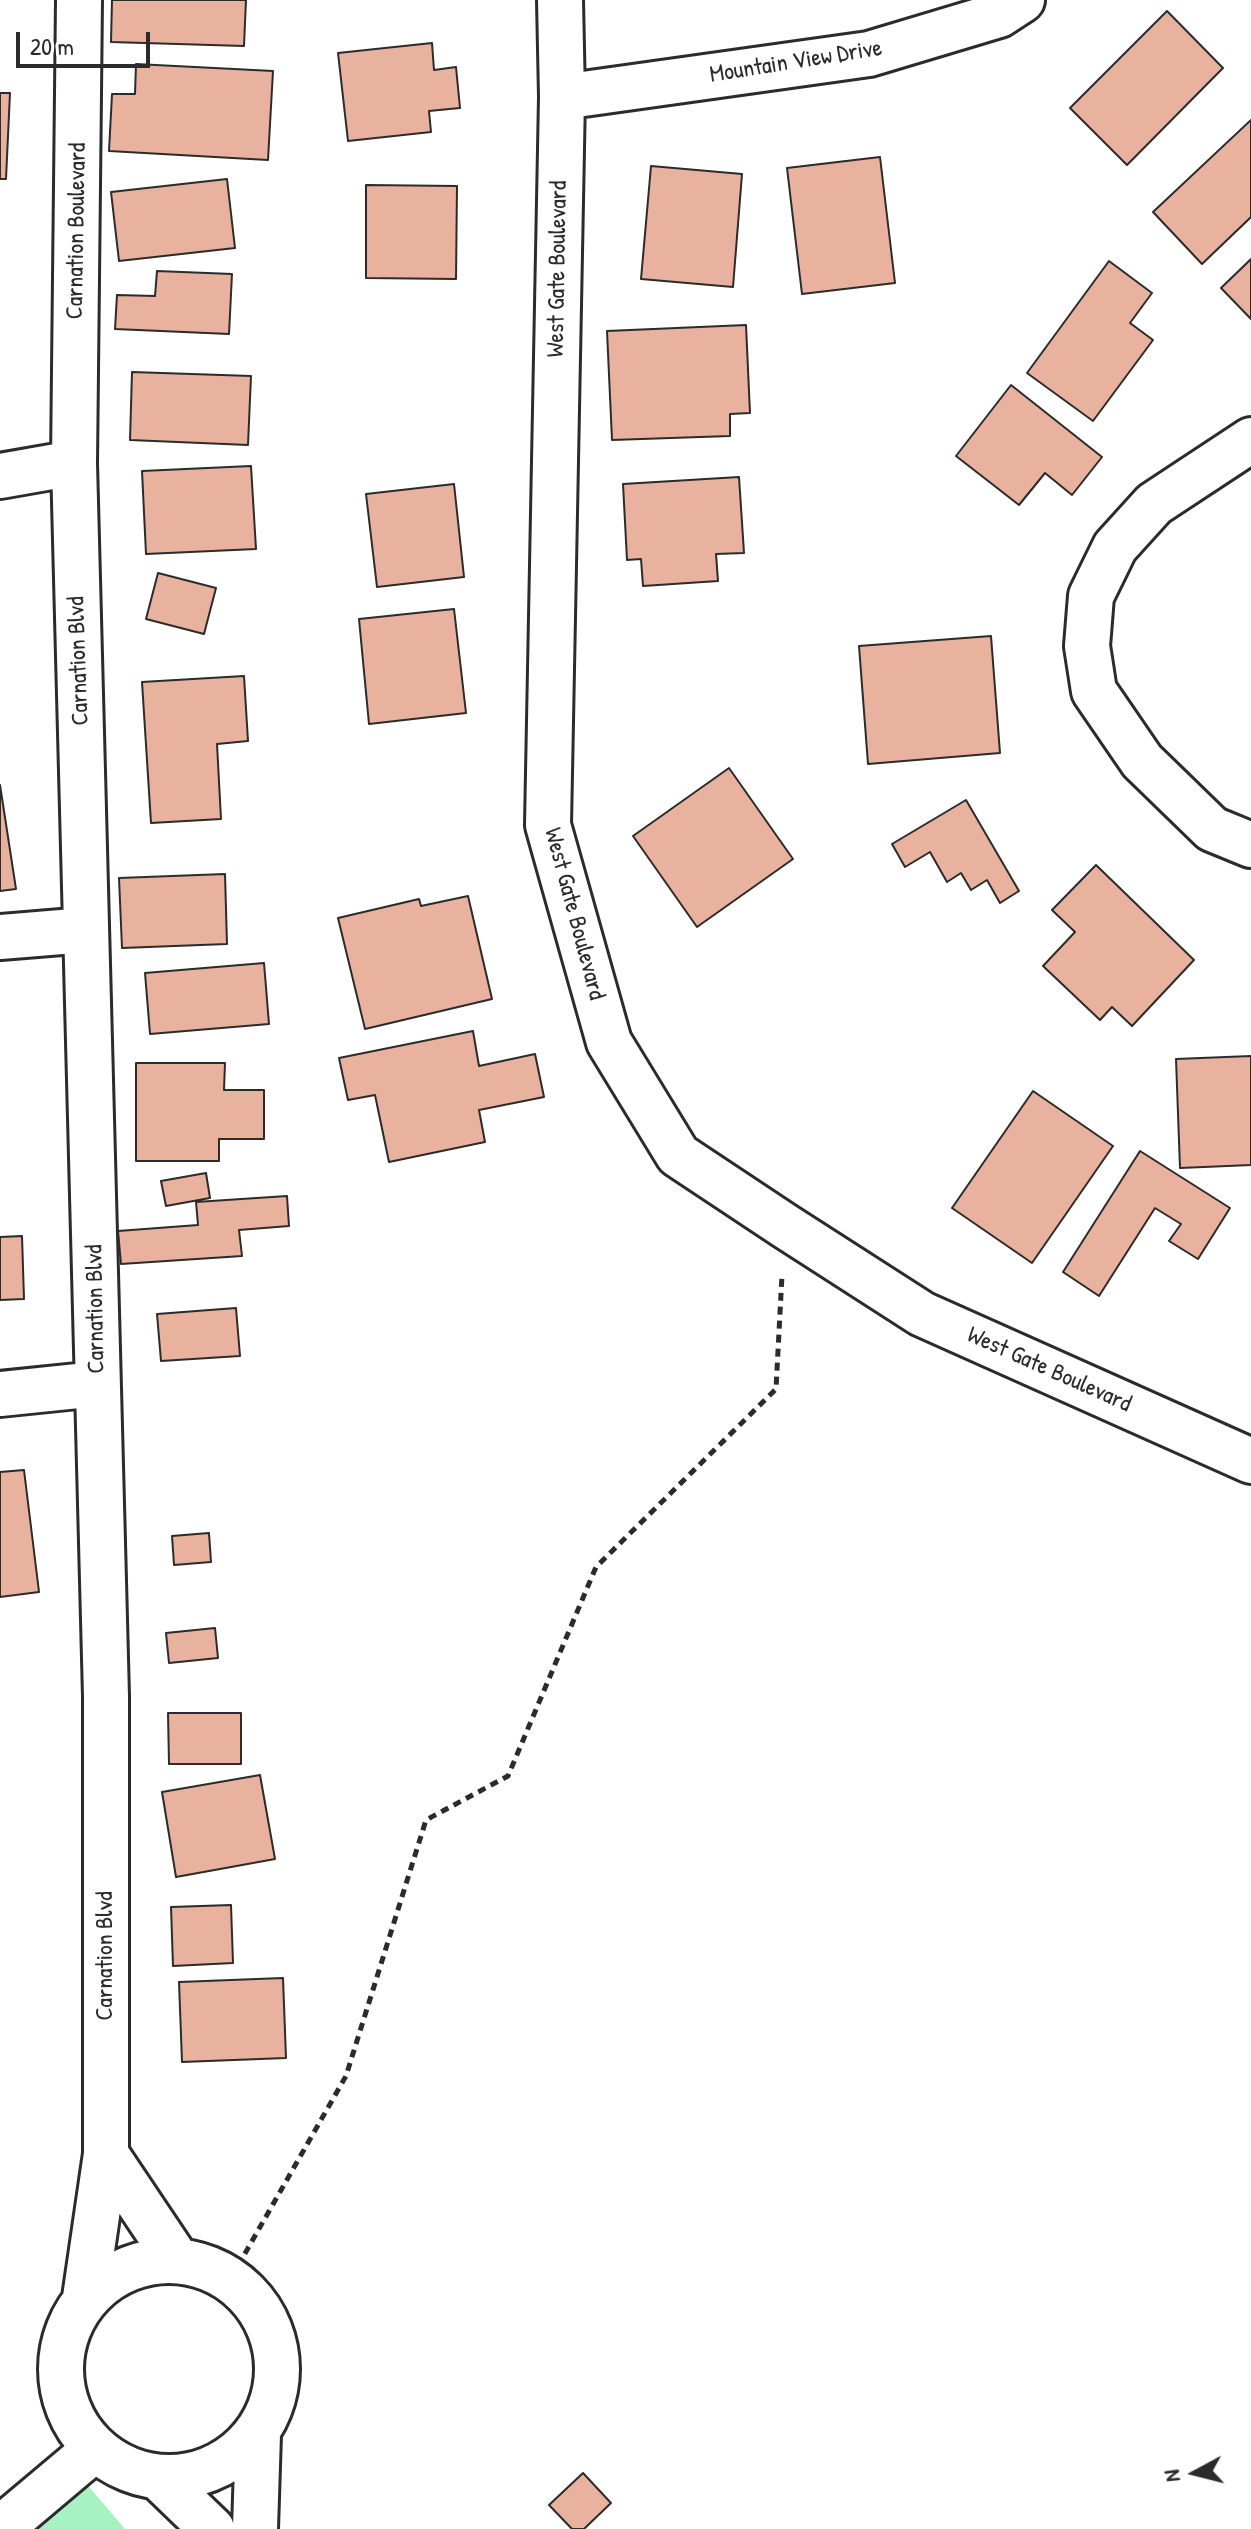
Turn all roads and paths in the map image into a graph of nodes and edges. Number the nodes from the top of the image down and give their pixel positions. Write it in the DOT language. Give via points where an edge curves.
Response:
graph roads {
  1 [pos="79,0"];
  2 [pos="560,0"];
  3 [pos="1022,0"];
  4 [pos="562,97"];
  5 [pos="1251,440"];
  6 [pos="74,463"];
  7 [pos="0,476"];
  8 [pos="1251,845"];
  9 [pos="86,930"];
  10 [pos="0,937"];
  11 [pos="785,1226"];
  12 [pos="97,1384"];
  13 [pos="0,1394"];
  14 [pos="1251,1461"];
  15 [pos="106,2154"];
  16 [pos="177,2260"];
  17 [pos="231,2278"];
  18 [pos="85,2298"];
  19 [pos="258,2434"];
  20 [pos="95,2449"];
  21 [pos="159,2478"];
  22 [pos="0,2529"];
  23 [pos="212,2529"];
  24 [pos="255,2529"];
  1 -- 6 [label="street, Carnation Boulevard"];
  2 -- 4 [label="street, West Gate Boulevard"];
  3 -- 4 [label="street, Mountain View Drive" via="999,15 869,54"];
  4 -- 11 [label="street, West Gate Boulevard" via="548,825 609,1042 678,1155"];
  5 -- 8 [label="street" via="1154,504 1115,547 1091,596 1087,646 1094,691 1142,761 1212,829"];
  6 -- 7 [label="street"];
  6 -- 9 [label="street, Carnation Blvd"];
  9 -- 10 [label="street"];
  9 -- 12 [label="street, Carnation Blvd"];
  11 -- 14 [label="street, West Gate Boulevard" via="922,1314"];
  11 -- 17 [label="path" via="776,1389 596,1567 508,1776 426,1820 346,2076"];
  12 -- 13 [label="street"];
  12 -- 15 [label="street, Carnation Blvd" via="106,1712"];
  15 -- 16 [label="street"];
  15 -- 18 [label="street, Carnation Blvd"];
  16 -- 17 [label="street"];
  16 -- 18 [label="street" via="126,2268"];
  17 -- 19 [label="street" via="268,2322 276,2366 278,2380"];
  18 -- 20 [label="street" via="66,2335 60,2375 71,2415"];
  19 -- 21 [label="street" via="214,2469"];
  19 -- 24 [label="street"];
  20 -- 21 [label="street" via="136,2474"];
  20 -- 22 [label="street"];
  21 -- 23 [label="street"];
}
